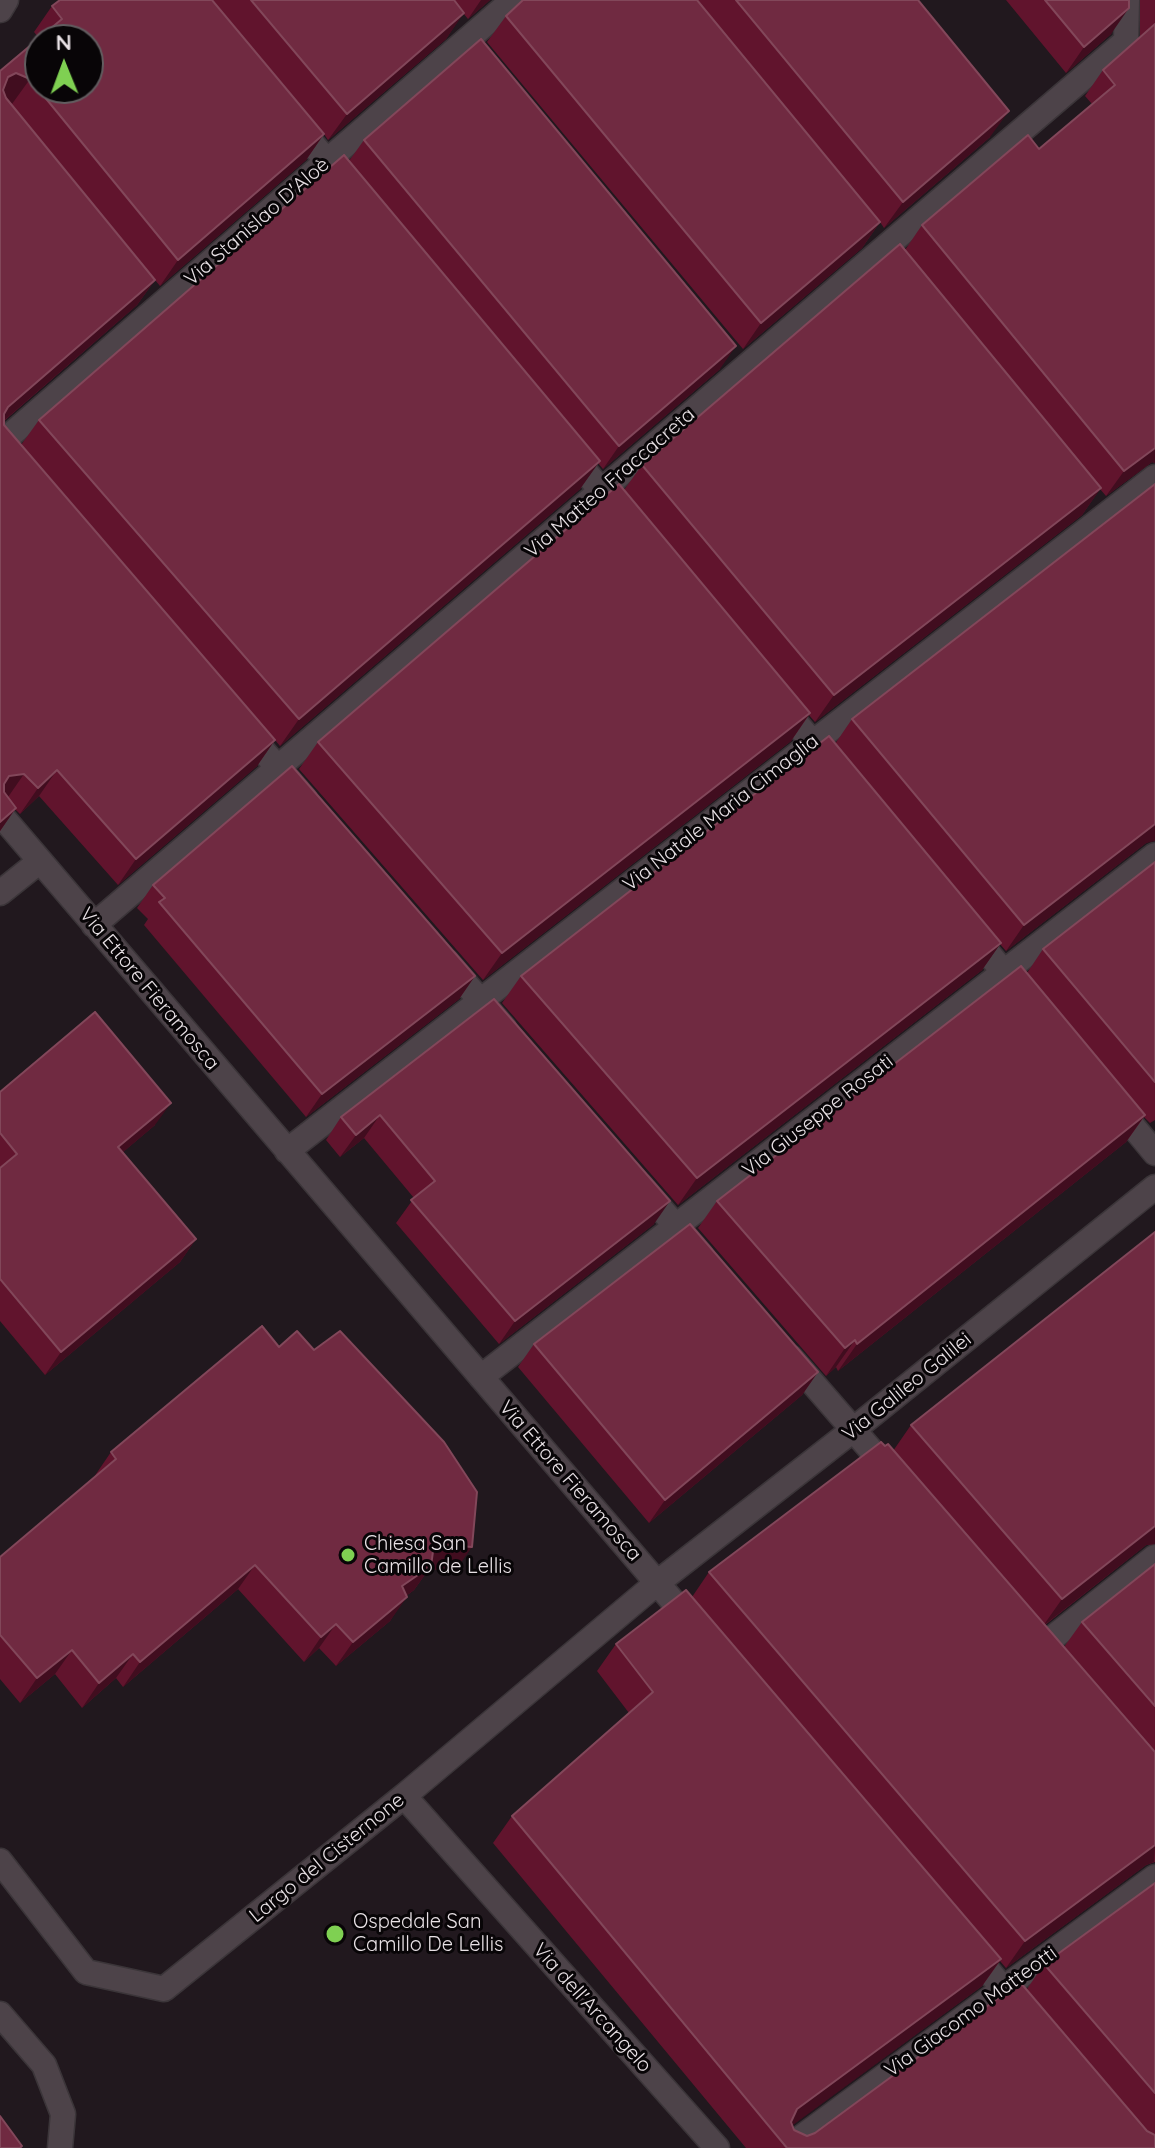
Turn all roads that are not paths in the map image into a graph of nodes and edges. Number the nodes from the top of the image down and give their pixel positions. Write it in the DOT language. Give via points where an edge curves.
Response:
graph roads {
  1 [pos="6,0"];
  2 [pos="513,0"];
  3 [pos="1127,0"];
  4 [pos="0,10"];
  5 [pos="450,20"];
  6 [pos="472,46"];
  7 [pos="278,104"];
  8 [pos="326,161"];
  9 [pos="367,210"];
  10 [pos="550,429"];
  11 [pos="3,450"];
  12 [pos="1155,477"];
  13 [pos="601,490"];
  14 [pos="641,538"];
  15 [pos="762,682"];
  16 [pos="226,708"];
  17 [pos="812,742"];
  18 [pos="278,767"];
  19 [pos="852,790"];
  20 [pos="318,813"];
  21 [pos="0,814"];
  22 [pos="1155,855"];
  23 [pos="40,861"];
  24 [pos="0,893"];
  25 [pos="953,911"];
  26 [pos="94,925"];
  27 [pos="430,942"];
  28 [pos="1004,971"];
  29 [pos="480,1000"];
  30 [pos="1044,1020"];
  31 [pos="521,1048"];
  32 [pos="1105,1093"];
  33 [pos="287,1151"];
  34 [pos="1155,1153"];
  35 [pos="624,1167"];
  36 [pos="1155,1187"];
  37 [pos="676,1227"];
  38 [pos="718,1275"];
  39 [pos="780,1347"];
  40 [pos="481,1377"];
  41 [pos="853,1430"];
  42 [pos="906,1491"];
  43 [pos="1155,1557"];
  44 [pos="657,1583"];
  45 [pos="708,1643"];
  46 [pos="1041,1647"];
  47 [pos="404,1796"];
  48 [pos="0,1861"];
  49 [pos="1155,1877"];
  50 [pos="952,1929"];
  51 [pos="1003,1988"];
  52 [pos="0,2014"];
  53 [pos="1042,2034"];
  54 [pos="60,2148"];
  55 [pos="717,2148"];
  56 [pos="787,2148"];
  1 -- 4 [label="street"];
  2 -- 6 [label="street, Via Stanislao D'Aloè"];
  3 -- 13 [label="street, Via Matteo Fraccacreta" via="1126,41 882,249 736,364"];
  5 -- 6 [label="street"];
  6 -- 8 [label="street, Via Stanislao D'Aloè"];
  7 -- 8 [label="street"];
  8 -- 9 [label="street"];
  8 -- 11 [label="street, Via Stanislao D'Aloè" via="153,301"];
  10 -- 13 [label="street"];
  12 -- 17 [label="street, Via Natale Maria Cimaglia" via="1098,511"];
  13 -- 14 [label="street"];
  13 -- 18 [label="street, Via Matteo Fraccacreta"];
  15 -- 17 [label="street"];
  16 -- 18 [label="street"];
  17 -- 19 [label="street"];
  17 -- 29 [label="street, Via Natale Maria Cimaglia"];
  18 -- 20 [label="street"];
  18 -- 26 [label="street, Via Matteo Fraccacreta"];
  21 -- 23 [label="street, Via Ettore Fieramosca"];
  22 -- 28 [label="street, Via Giuseppe Rosati"];
  23 -- 24 [label="street"];
  23 -- 26 [label="street, Via Ettore Fieramosca"];
  25 -- 28 [label="street"];
  26 -- 33 [label="street, Via Ettore Fieramosca"];
  27 -- 29 [label="street"];
  28 -- 30 [label="street"];
  28 -- 37 [label="street, Via Giuseppe Rosati"];
  29 -- 31 [label="street"];
  29 -- 33 [label="street, Via Natale Maria Cimaglia"];
  32 -- 34 [label="street"];
  33 -- 40 [label="street, Via Ettore Fieramosca"];
  35 -- 37 [label="street"];
  36 -- 41 [label="street, Via Galileo Galilei"];
  37 -- 38 [label="street"];
  37 -- 40 [label="street, Via Giuseppe Rosati"];
  39 -- 41 [label="street"];
  40 -- 44 [label="street, Via Ettore Fieramosca"];
  41 -- 42 [label="street"];
  41 -- 44 [label="street, Via Galileo Galilei"];
  43 -- 46 [label="street"];
  44 -- 45 [label="street, Via Ettore Fieramosca"];
  44 -- 47 [label="street, Largo del Cisternone"];
  47 -- 48 [label="street, Largo del Cisternone" via="164,1989 86,1972"];
  47 -- 55 [label="street, Via dell'Arcangelo"];
  49 -- 51 [label="street, Via Giacomo Matteotti"];
  50 -- 51 [label="street"];
  51 -- 53 [label="street"];
  51 -- 56 [label="street, Via Giacomo Matteotti"];
  52 -- 54 [label="street" via="44,2065 63,2114"];
}
